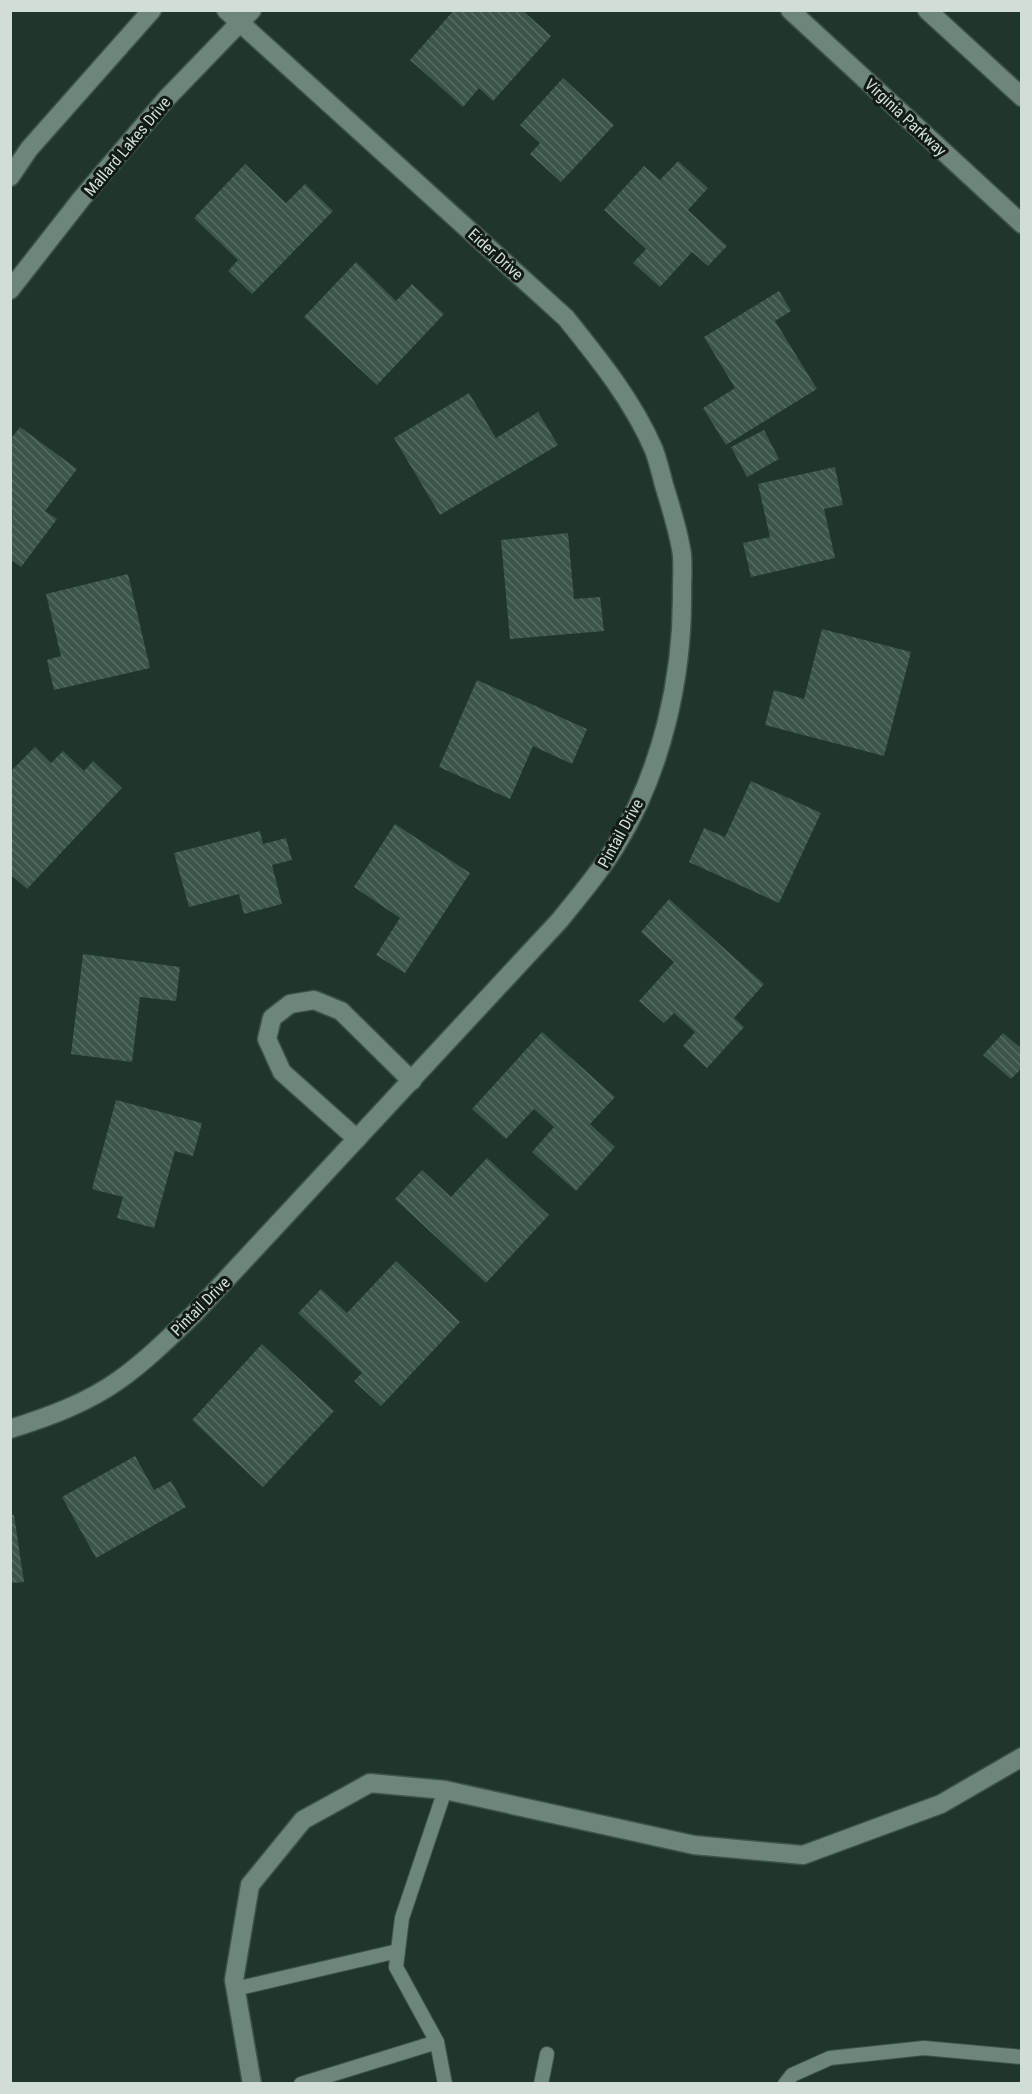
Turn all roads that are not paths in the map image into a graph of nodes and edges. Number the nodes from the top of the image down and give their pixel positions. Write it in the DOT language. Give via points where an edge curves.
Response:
graph roads {
  1 [pos="152,10"];
  2 [pos="226,10"];
  3 [pos="790,10"];
  4 [pos="927,10"];
  5 [pos="246,17"];
  6 [pos="1022,97"];
  7 [pos="10,177"];
  8 [pos="1022,224"];
  9 [pos="10,290"];
  10 [pos="682,555"];
  11 [pos="412,1081"];
  12 [pos="357,1139"];
  13 [pos="10,1429"];
  14 [pos="1022,1757"];
  15 [pos="445,1790"];
  16 [pos="398,1951"];
  17 [pos="235,1989"];
  18 [pos="437,2042"];
  19 [pos="547,2054"];
  20 [pos="1022,2057"];
  21 [pos="252,2084"];
  22 [pos="301,2084"];
  23 [pos="445,2084"];
  24 [pos="541,2084"];
  25 [pos="785,2084"];
  1 -- 7 [label="street" via="29,149"];
  2 -- 5 [label="street, Eider Drive"];
  3 -- 8 [label="street, Virginia Parkway"];
  4 -- 6 [label="street"];
  5 -- 9 [label="street, Mallard Lakes Drive" via="167,98"];
  5 -- 10 [label="street, Eider Drive" via="566,318 626,398 654,451"];
  10 -- 11 [label="street, Pintail Drive" via="682,623 675,688 660,748 618,843 560,920"];
  11 -- 12 [label="street, Pintail Drive"];
  11 -- 12 [label="street" via="341,1011 315,1000 290,1004 272,1018 267,1039 282,1072"];
  12 -- 13 [label="street, Pintail Drive" via="156,1350 89,1398"];
  14 -- 15 [label="street" via="941,1804 803,1854 694,1845"];
  15 -- 16 [label="lane" via="402,1918"];
  15 -- 17 [label="street" via="370,1783 303,1820 250,1885"];
  16 -- 17 [label="lane"];
  16 -- 18 [label="lane" via="396,1967"];
  17 -- 21 [label="street"];
  18 -- 22 [label="lane"];
  18 -- 23 [label="lane"];
  19 -- 24 [label="lane"];
  20 -- 25 [label="lane" via="924,2048 830,2058 792,2075"];
}
